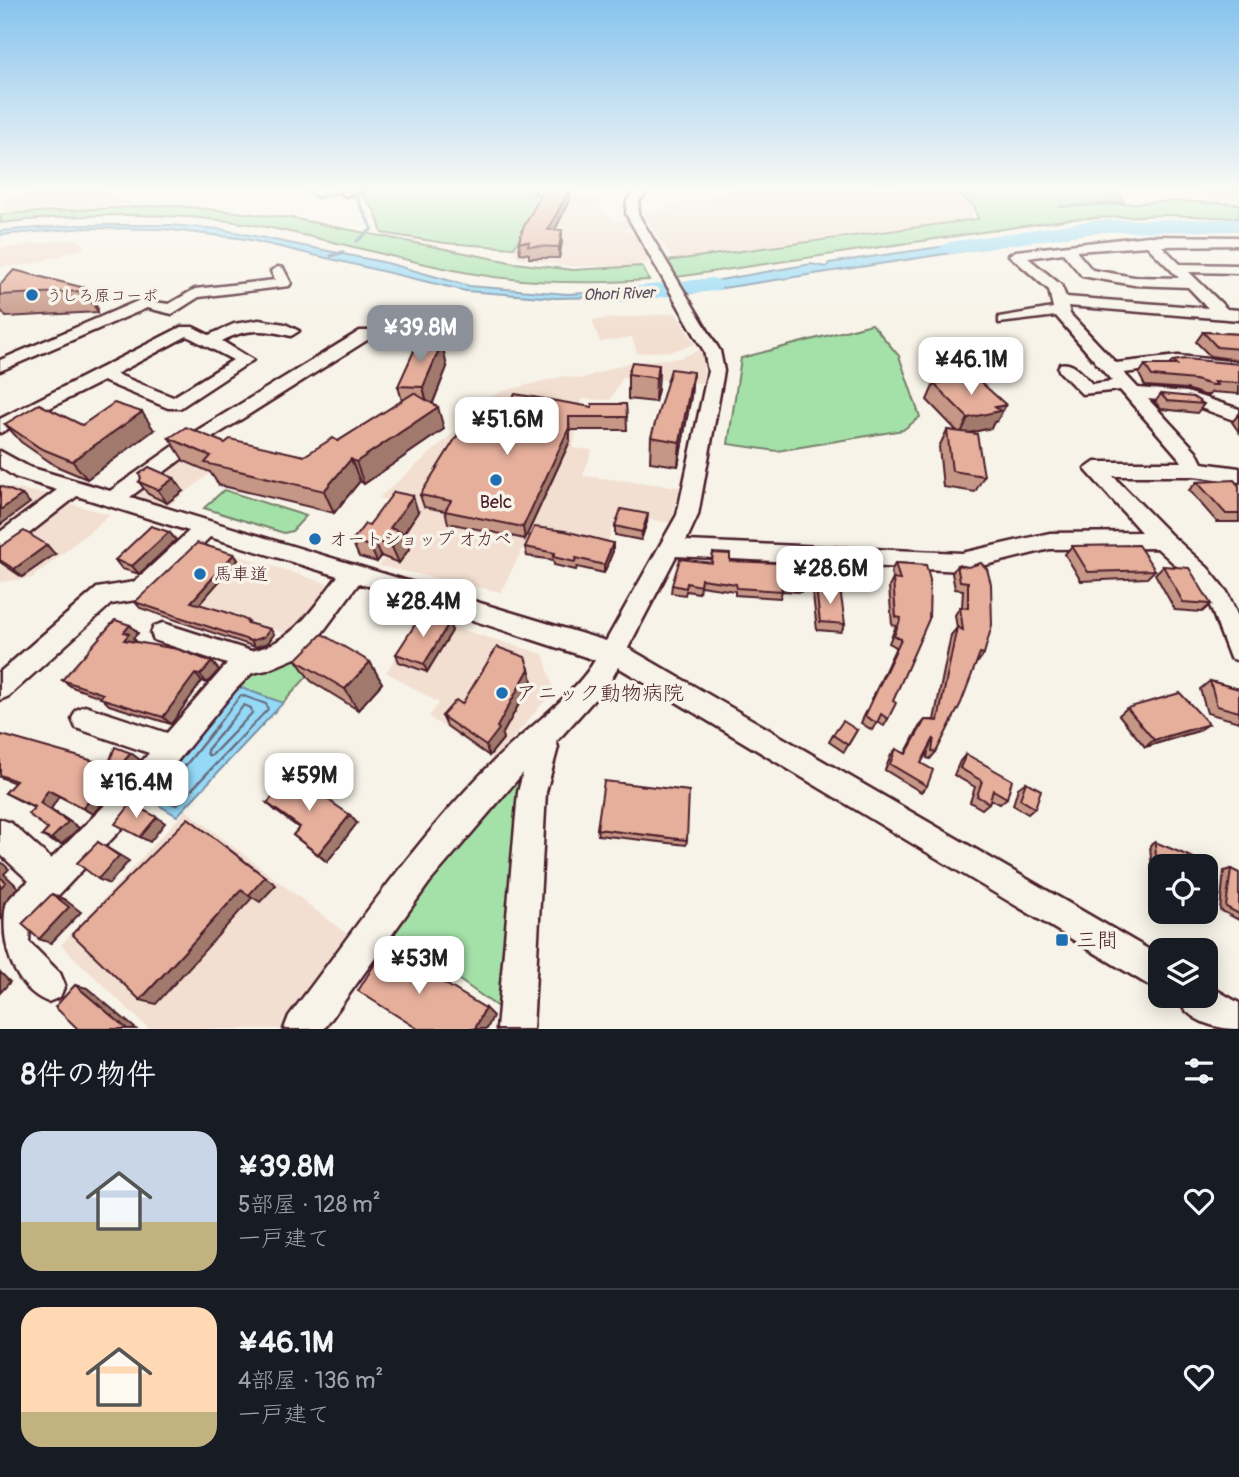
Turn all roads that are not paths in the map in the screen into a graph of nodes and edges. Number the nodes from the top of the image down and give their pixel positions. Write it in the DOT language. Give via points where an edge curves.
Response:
graph roads {
  1 [pos="644,236"];
  2 [pos="1148,240"];
  3 [pos="1239,241"];
  4 [pos="1066,248"];
  5 [pos="1180,268"];
  6 [pos="278,271"];
  7 [pos="1237,271"];
  8 [pos="1194,283"];
  9 [pos="1061,306"];
  10 [pos="1221,312"];
  11 [pos="1239,315"];
  12 [pos="1004,320"];
  13 [pos="291,331"];
  14 [pos="366,334"];
  15 [pos="209,341"];
  16 [pos="0,366"];
  17 [pos="1232,366"];
  18 [pos="1066,368"];
  19 [pos="104,375"];
  20 [pos="1123,382"];
  21 [pos="1239,383"];
  22 [pos="1239,416"];
  23 [pos="0,427"];
  24 [pos="0,458"];
  25 [pos="1194,469"];
  26 [pos="11,475"];
  27 [pos="1239,475"];
  28 [pos="73,488"];
  29 [pos="113,499"];
  30 [pos="206,528"];
  31 [pos="1162,540"];
  32 [pos="0,544"];
  33 [pos="672,545"];
  34 [pos="354,572"];
  35 [pos="163,633"];
  36 [pos="1239,650"];
  37 [pos="613,653"];
  38 [pos="245,663"];
  39 [pos="0,688"];
  40 [pos="85,719"];
  41 [pos="541,738"];
  42 [pos="173,748"];
  43 [pos="0,834"];
  44 [pos="51,880"];
  45 [pos="5,934"];
  46 [pos="1148,968"];
  47 [pos="48,985"];
  48 [pos="1214,1008"];
  49 [pos="1239,1023"];
  50 [pos="302,1029"];
  51 [pos="515,1029"];
  1 -- 33 [label="street" via="712,351 716,371 691,504"];
  2 -- 3 [label="street"];
  2 -- 4 [label="street"];
  2 -- 5 [label="street"];
  4 -- 8 [label="street" via="1087,272 1134,281"];
  4 -- 9 [label="street" via="1016,255 1056,288"];
  5 -- 7 [label="street"];
  5 -- 8 [label="street"];
  6 -- 16 [label="street" via="284,283 195,293 172,309 145,303"];
  8 -- 10 [label="street"];
  9 -- 10 [label="street"];
  9 -- 12 [label="street"];
  9 -- 20 [label="street"];
  10 -- 11 [label="street"];
  13 -- 15 [label="street" via="244,324"];
  14 -- 29 [label="street" via="195,440"];
  15 -- 19 [label="street" via="187,330"];
  15 -- 19 [label="street" via="245,360 174,404"];
  17 -- 20 [label="street" via="1178,361"];
  17 -- 21 [label="street"];
  18 -- 20 [label="street" via="1087,390"];
  19 -- 23 [label="street"];
  20 -- 22 [label="street" via="1194,398"];
  20 -- 25 [label="street" via="1189,456"];
  24 -- 26 [label="street"];
  25 -- 27 [label="street"];
  25 -- 31 [label="street" via="1096,469"];
  26 -- 28 [label="street"];
  28 -- 29 [label="street"];
  28 -- 32 [label="street"];
  29 -- 30 [label="street"];
  30 -- 34 [label="street"];
  30 -- 39 [label="street" via="140,591 105,595"];
  31 -- 33 [label="street" via="1050,541 953,562 685,550"];
  31 -- 36 [label="street" via="1200,574 1219,599"];
  33 -- 37 [label="street"];
  34 -- 37 [label="street"];
  34 -- 38 [label="street" via="291,648"];
  35 -- 38 [label="street" via="241,657"];
  37 -- 41 [label="street" via="601,674"];
  37 -- 46 [label="street"];
  38 -- 42 [label="street"];
  40 -- 42 [label="street"];
  41 -- 50 [label="street" via="503,772 418,872"];
  41 -- 51 [label="street" via="544,747 532,792"];
  42 -- 44 [label="street"];
  43 -- 44 [label="street"];
  44 -- 45 [label="street"];
  45 -- 47 [label="street"];
  48 -- 49 [label="street"];
}
